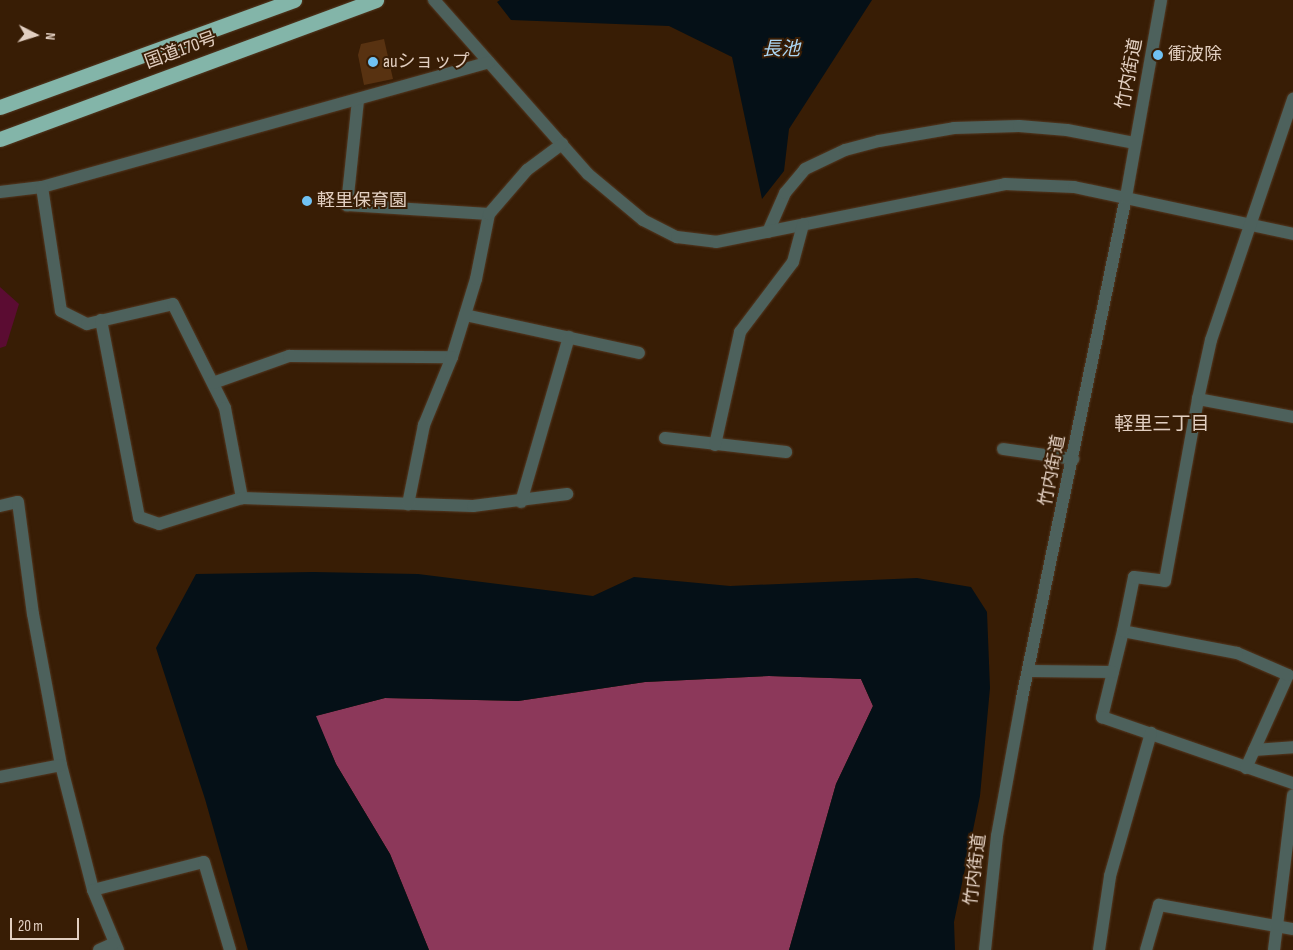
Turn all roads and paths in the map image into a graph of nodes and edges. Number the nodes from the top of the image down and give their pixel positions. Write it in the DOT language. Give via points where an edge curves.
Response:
graph roads {
  1 [pos="294,0"];
  2 [pos="376,0"];
  3 [pos="434,0"];
  4 [pos="1161,0"];
  5 [pos="489,62"];
  6 [pos="1293,99"];
  7 [pos="358,100"];
  8 [pos="0,107"];
  9 [pos="0,139"];
  10 [pos="1134,143"];
  11 [pos="562,144"];
  12 [pos="42,187"];
  13 [pos="0,192"];
  14 [pos="1126,197"];
  15 [pos="489,214"];
  16 [pos="1250,223"];
  17 [pos="803,224"];
  18 [pos="768,232"];
  19 [pos="1293,234"];
  20 [pos="465,315"];
  21 [pos="101,320"];
  22 [pos="569,337"];
  23 [pos="639,353"];
  24 [pos="452,357"];
  25 [pos="213,383"];
  26 [pos="1198,399"];
  27 [pos="1293,417"];
  28 [pos="665,438"];
  29 [pos="715,445"];
  30 [pos="1002,449"];
  31 [pos="786,452"];
  32 [pos="1073,459"];
  33 [pos="566,494"];
  34 [pos="242,498"];
  35 [pos="521,502"];
  36 [pos="408,504"];
  37 [pos="0,506"];
  38 [pos="1123,631"];
  39 [pos="1030,671"];
  40 [pos="1112,672"];
  41 [pos="1151,733"];
  42 [pos="1293,747"];
  43 [pos="1254,750"];
  44 [pos="61,765"];
  45 [pos="1246,768"];
  46 [pos="0,777"];
  47 [pos="1293,783"];
  48 [pos="1293,795"];
  49 [pos="93,890"];
  50 [pos="1277,927"];
  51 [pos="1293,930"];
  52 [pos="116,947"];
  53 [pos="99,950"];
  54 [pos="230,950"];
  55 [pos="985,950"];
  56 [pos="1099,950"];
  57 [pos="1146,950"];
  58 [pos="1274,950"];
  1 -- 8 [label="highway, 国道170号"];
  2 -- 9 [label="highway, 国道170号"];
  3 -- 5 [label="street"];
  4 -- 10 [label="street, 竹内街道"];
  5 -- 7 [label="street"];
  5 -- 11 [label="street"];
  6 -- 16 [label="street"];
  7 -- 12 [label="street"];
  7 -- 15 [label="street" via="347,205"];
  10 -- 14 [label="street, 竹内街道"];
  10 -- 18 [label="street" via="1067,130 1019,126 954,128 879,141 822,159 805,170 785,193"];
  11 -- 15 [label="street" via="527,170"];
  11 -- 18 [label="street" via="588,174 644,220 677,237 716,242"];
  12 -- 13 [label="street"];
  12 -- 21 [label="street" via="61,311 87,324"];
  14 -- 16 [label="street"];
  14 -- 17 [label="street" via="1074,187 1005,184"];
  14 -- 32 [label="street, 竹内街道"];
  15 -- 20 [label="street"];
  16 -- 19 [label="street"];
  16 -- 26 [label="street" via="1210,340"];
  17 -- 18 [label="street"];
  17 -- 29 [label="street" via="793,262 740,332"];
  20 -- 22 [label="street"];
  20 -- 24 [label="street"];
  21 -- 25 [label="street" via="173,304"];
  21 -- 34 [label="street" via="139,517 159,524"];
  22 -- 23 [label="street"];
  22 -- 35 [label="street"];
  24 -- 25 [label="street" via="289,356"];
  24 -- 36 [label="street" via="424,424"];
  25 -- 34 [label="street" via="225,408"];
  26 -- 27 [label="street"];
  26 -- 38 [label="street" via="1165,581 1134,577"];
  28 -- 29 [label="street"];
  29 -- 31 [label="street"];
  30 -- 32 [label="street"];
  32 -- 39 [label="street, 竹内街道"];
  33 -- 35 [label="street"];
  34 -- 36 [label="street"];
  35 -- 36 [label="street"];
  37 -- 44 [label="street" via="18,502 33,614"];
  38 -- 40 [label="street"];
  38 -- 43 [label="street" via="1237,653 1288,675"];
  39 -- 40 [label="street"];
  39 -- 55 [label="street, 竹内街道" via="997,836"];
  40 -- 41 [label="street" via="1102,717"];
  41 -- 45 [label="street"];
  41 -- 56 [label="street" via="1110,876"];
  42 -- 43 [label="street"];
  43 -- 45 [label="street"];
  44 -- 46 [label="street"];
  44 -- 49 [label="street"];
  45 -- 47 [label="street"];
  48 -- 50 [label="street"];
  49 -- 52 [label="street"];
  49 -- 54 [label="street" via="204,862"];
  50 -- 51 [label="street"];
  50 -- 57 [label="street" via="1159,905"];
  50 -- 58 [label="street"];
  52 -- 53 [label="street"];
}
